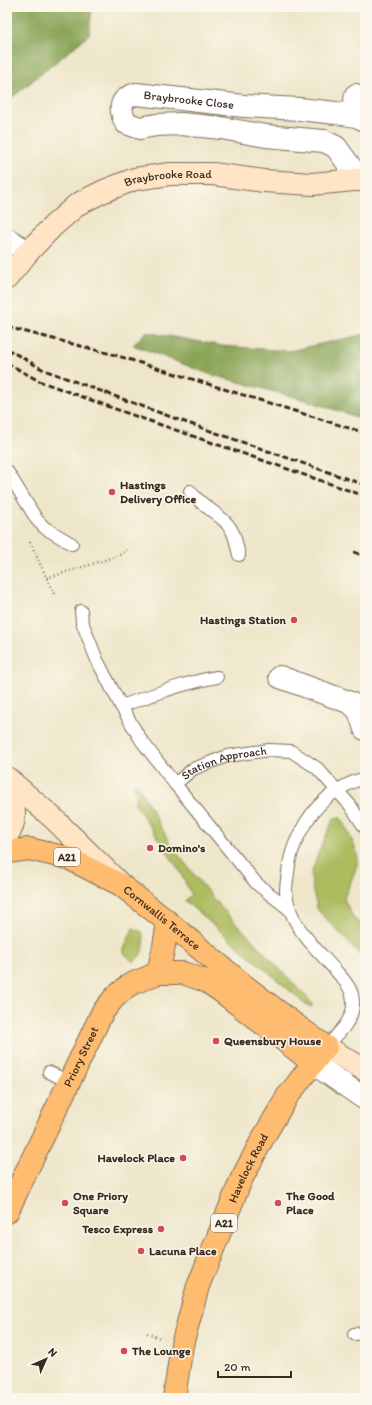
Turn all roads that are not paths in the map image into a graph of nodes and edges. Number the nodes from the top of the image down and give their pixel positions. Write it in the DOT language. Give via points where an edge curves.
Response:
graph roads {
  1 [pos="357,110"];
  2 [pos="362,180"];
  3 [pos="7,239"];
  4 [pos="28,252"];
  5 [pos="7,278"];
  6 [pos="7,471"];
  7 [pos="190,491"];
  8 [pos="72,544"];
  9 [pos="239,554"];
  10 [pos="81,611"];
  11 [pos="217,677"];
  12 [pos="280,677"];
  13 [pos="121,706"];
  14 [pos="365,729"];
  15 [pos="7,778"];
  16 [pos="365,778"];
  17 [pos="175,784"];
  18 [pos="338,790"];
  19 [pos="365,828"];
  20 [pos="7,835"];
  21 [pos="7,852"];
  22 [pos="121,885"];
  23 [pos="289,909"];
  24 [pos="168,922"];
  25 [pos="158,973"];
  26 [pos="326,1047"];
  27 [pos="313,1063"];
  28 [pos="365,1070"];
  29 [pos="49,1072"];
  30 [pos="69,1082"];
  31 [pos="365,1099"];
  32 [pos="7,1212"];
  33 [pos="174,1398"];
  1 -- 2 [label="street, Braybrooke Close" via="244,106 136,94 128,96 120,112 126,123 140,128 182,124 324,141 336,147"];
  2 -- 4 [label="street, Braybrooke Road" via="312,184 213,174 170,174 135,179 78,204"];
  3 -- 4 [label="street"];
  4 -- 5 [label="street, Braybrooke Road"];
  6 -- 8 [label="lane" via="36,520"];
  7 -- 9 [label="lane" via="194,498 225,522 233,532"];
  10 -- 13 [label="lane" via="82,622 97,660"];
  11 -- 13 [label="lane" via="168,689"];
  12 -- 14 [label="street" via="351,703 359,711"];
  13 -- 17 [label="lane" via="141,740"];
  15 -- 20 [label="street, Cornwallis Terrace" via="14,818"];
  15 -- 22 [label="street, Cornwallis Terrace" via="58,822"];
  16 -- 18 [label="lane, Station Approach"];
  17 -- 18 [label="lane, Station Approach" via="193,769 227,756 269,750 290,751 317,768"];
  17 -- 23 [label="lane, Station Approach" via="257,884"];
  18 -- 19 [label="lane"];
  18 -- 23 [label="lane, Station Approach" via="316,808 292,847 286,890"];
  21 -- 22 [label="main road, A21" via="29,850 68,858"];
  22 -- 24 [label="main road, Cornwallis Terrace / A21"];
  23 -- 26 [label="lane, Station Approach" via="296,924 349,986 352,997 351,1014 346,1025"];
  24 -- 25 [label="main road"];
  24 -- 26 [label="main road, Cornwallis Terrace / A21" via="241,983"];
  25 -- 27 [label="main road" via="183,973 206,981"];
  25 -- 30 [label="main road, Priory Street" via="129,985 114,998 102,1013"];
  26 -- 27 [label="main road, A21"];
  26 -- 28 [label="street"];
  27 -- 31 [label="street"];
  27 -- 33 [label="main road, Havelock Road / A21" via="287,1097 241,1180 198,1286 182,1345"];
  29 -- 30 [label="lane"];
  30 -- 32 [label="main road, Priory Street"];
}
